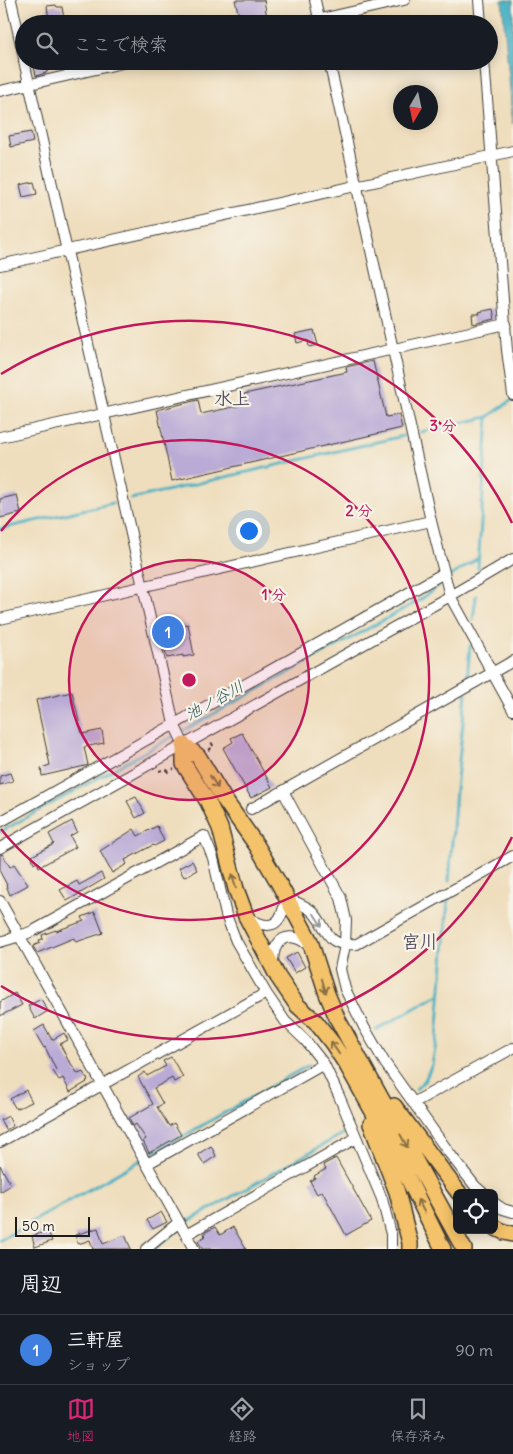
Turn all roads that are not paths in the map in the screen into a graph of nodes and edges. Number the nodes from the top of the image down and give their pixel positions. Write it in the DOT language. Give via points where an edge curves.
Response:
graph roads {
  1 [pos="11,0"];
  2 [pos="315,0"];
  3 [pos="404,0"];
  4 [pos="479,0"];
  5 [pos="318,15"];
  6 [pos="347,15"];
  7 [pos="480,15"];
  8 [pos="15,18"];
  9 [pos="26,70"];
  10 [pos="92,70"];
  11 [pos="330,70"];
  12 [pos="485,70"];
  13 [pos="30,84"];
  14 [pos="0,91"];
  15 [pos="513,152"];
  16 [pos="491,157"];
  17 [pos="357,186"];
  18 [pos="67,250"];
  19 [pos="0,265"];
  20 [pos="506,324"];
  21 [pos="393,350"];
  22 [pos="513,396"];
  23 [pos="103,414"];
  24 [pos="0,437"];
  25 [pos="431,521"];
  26 [pos="513,559"];
  27 [pos="444,573"];
  28 [pos="142,586"];
  29 [pos="450,596"];
  30 [pos="0,619"];
  31 [pos="513,661"];
  32 [pos="492,673"];
  33 [pos="513,710"];
  34 [pos="179,735"];
  35 [pos="282,791"];
  36 [pos="251,809"];
  37 [pos="0,822"];
  38 [pos="0,848"];
  39 [pos="513,856"];
  40 [pos="286,898"];
  41 [pos="0,901"];
  42 [pos="246,916"];
  43 [pos="20,936"];
  44 [pos="0,942"];
  45 [pos="345,945"];
  46 [pos="315,954"];
  47 [pos="273,968"];
  48 [pos="266,994"];
  49 [pos="513,1048"];
  50 [pos="324,1064"];
  51 [pos="358,1070"];
  52 [pos="103,1085"];
  53 [pos="414,1103"];
  54 [pos="356,1138"];
  55 [pos="0,1142"];
  56 [pos="147,1164"];
  57 [pos="456,1189"];
  58 [pos="478,1189"];
  59 [pos="498,1205"];
  60 [pos="513,1212"];
  61 [pos="179,1222"];
  62 [pos="498,1229"];
  63 [pos="513,1234"];
  64 [pos="186,1235"];
  65 [pos="146,1249"];
  66 [pos="194,1249"];
  67 [pos="392,1249"];
  68 [pos="410,1249"];
  69 [pos="443,1249"];
  70 [pos="464,1249"];
  1 -- 8 [label="street"];
  2 -- 5 [label="street"];
  3 -- 6 [label="street"];
  4 -- 7 [label="street"];
  9 -- 13 [label="street"];
  10 -- 13 [label="street"];
  11 -- 17 [label="street"];
  12 -- 16 [label="street"];
  13 -- 14 [label="street"];
  13 -- 18 [label="street"];
  15 -- 16 [label="street"];
  16 -- 17 [label="street"];
  16 -- 20 [label="street"];
  17 -- 18 [label="street"];
  17 -- 21 [label="street"];
  18 -- 19 [label="street"];
  18 -- 23 [label="street"];
  20 -- 21 [label="street"];
  20 -- 22 [label="street"];
  21 -- 23 [label="street"];
  21 -- 25 [label="street"];
  23 -- 24 [label="street"];
  23 -- 28 [label="street"];
  25 -- 27 [label="street"];
  25 -- 28 [label="street"];
  26 -- 29 [label="street"];
  27 -- 29 [label="street"];
  27 -- 34 [label="street"];
  28 -- 30 [label="street"];
  28 -- 34 [label="street"];
  29 -- 32 [label="street"];
  29 -- 34 [label="street"];
  31 -- 32 [label="street"];
  32 -- 33 [label="street"];
  32 -- 35 [label="street"];
  34 -- 37 [label="street"];
  34 -- 38 [label="street"];
  34 -- 40 [label="highway, one-way" via="198,756 258,846"];
  42 -- 34 [label="highway, one-way" via="220,828 184,764"];
  35 -- 36 [label="street"];
  35 -- 45 [label="street" via="341,898 346,920"];
  39 -- 45 [label="street" via="357,944"];
  40 -- 42 [label="street" via="284,912 274,924 258,924"];
  40 -- 45 [label="street, one-way" via="313,912 329,938"];
  40 -- 46 [label="highway"];
  41 -- 43 [label="street"];
  42 -- 47 [label="highway"];
  43 -- 44 [label="street"];
  43 -- 48 [label="street" via="204,836 236,941"];
  43 -- 52 [label="street"];
  45 -- 53 [label="street" via="340,969 345,989 385,1063"];
  46 -- 47 [label="street" via="300,939 284,938 274,951"];
  46 -- 51 [label="highway, one-way" via="326,994"];
  51 -- 47 [label="highway, one-way" via="297,1005"];
  48 -- 50 [label="street" via="285,1021"];
  48 -- 52 [label="street"];
  49 -- 53 [label="street"];
  50 -- 54 [label="street"];
  50 -- 56 [label="street"];
  51 -- 57 [label="highway"];
  51 -- 68 [label="highway" via="397,1192"];
  69 -- 51 [label="highway, one-way"];
  51 -- 70 [label="highway, one-way"];
  52 -- 55 [label="street"];
  52 -- 56 [label="street"];
  53 -- 58 [label="street"];
  54 -- 64 [label="street"];
  54 -- 67 [label="street" via="382,1199"];
  56 -- 61 [label="street"];
  59 -- 60 [label="street"];
  61 -- 64 [label="street"];
  61 -- 65 [label="street"];
  62 -- 63 [label="highway"];
  64 -- 66 [label="street"];
}
